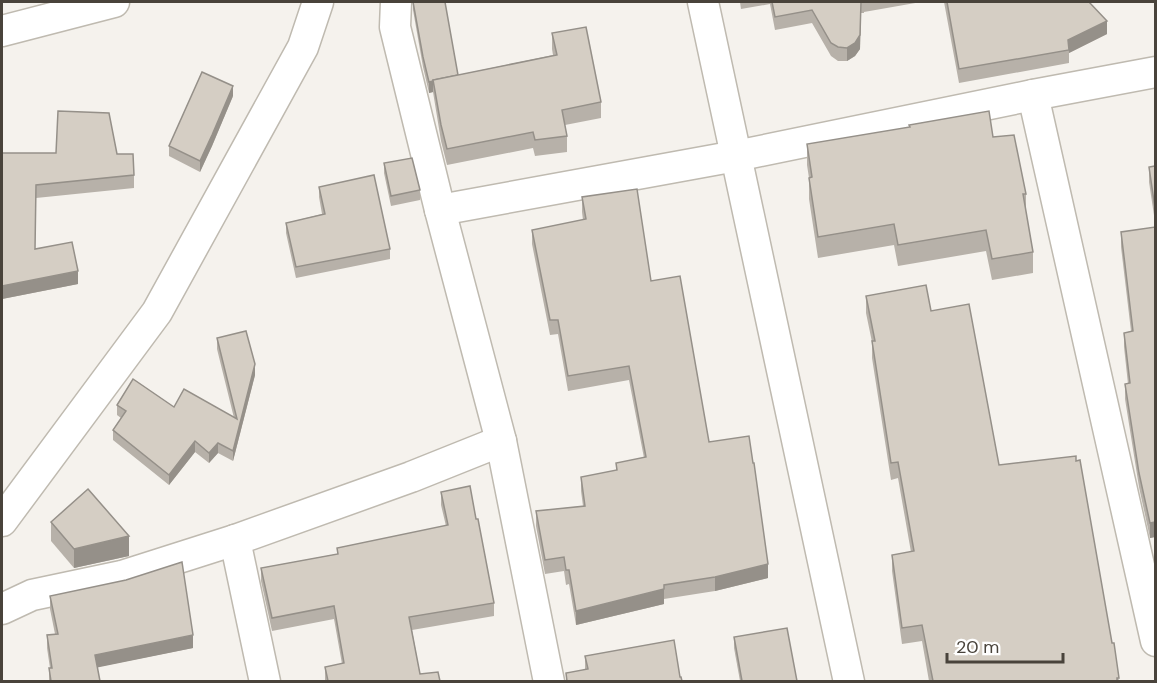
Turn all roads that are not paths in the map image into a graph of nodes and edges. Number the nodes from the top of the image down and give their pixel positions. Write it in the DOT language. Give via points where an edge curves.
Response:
graph roads {
  1 [pos="114,2"];
  2 [pos="318,2"];
  3 [pos="396,2"];
  4 [pos="703,2"];
  5 [pos="2,31"];
  6 [pos="1155,72"];
  7 [pos="1033,95"];
  8 [pos="736,156"];
  9 [pos="440,210"];
  10 [pos="501,441"];
  11 [pos="2,521"];
  12 [pos="235,540"];
  13 [pos="2,609"];
  14 [pos="1155,641"];
  15 [pos="265,681"];
  16 [pos="549,681"];
  17 [pos="849,681"];
  1 -- 5 [label="street"];
  2 -- 11 [label="street" via="303,47 157,312"];
  3 -- 9 [label="street" via="395,27"];
  4 -- 8 [label="street"];
  6 -- 7 [label="street"];
  7 -- 8 [label="street"];
  7 -- 14 [label="street"];
  8 -- 9 [label="street"];
  8 -- 17 [label="street"];
  9 -- 10 [label="street"];
  10 -- 12 [label="street"];
  10 -- 16 [label="street"];
  12 -- 13 [label="street" via="122,576 32,596"];
  12 -- 15 [label="street"];
}
